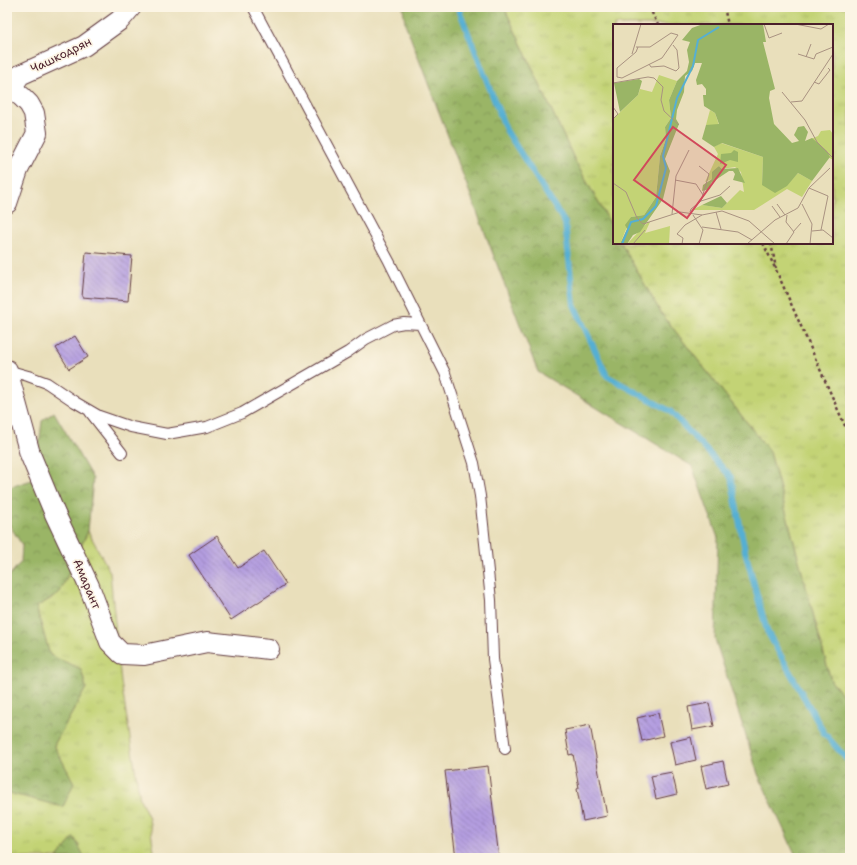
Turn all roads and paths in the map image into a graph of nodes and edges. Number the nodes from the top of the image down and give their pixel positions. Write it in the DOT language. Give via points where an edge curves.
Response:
graph roads {
  1 [pos="131,7"];
  2 [pos="253,7"];
  3 [pos="649,7"];
  4 [pos="724,7"];
  5 [pos="658,24"];
  6 [pos="728,24"];
  7 [pos="9,88"];
  8 [pos="7,203"];
  9 [pos="763,244"];
  10 [pos="772,244"];
  11 [pos="777,272"];
  12 [pos="420,324"];
  13 [pos="7,370"];
  14 [pos="87,409"];
  15 [pos="850,437"];
  16 [pos="122,453"];
  17 [pos="269,649"];
  18 [pos="505,749"];
  1 -- 7 [label="street, Чашкодрян" via="120,20 84,46 20,75"];
  2 -- 12 [label="lane"];
  3 -- 5 [label="path"];
  4 -- 6 [label="path"];
  7 -- 8 [label="street" via="29,104 34,113 37,132 18,170"];
  9 -- 11 [label="path"];
  10 -- 11 [label="path"];
  11 -- 15 [label="path"];
  12 -- 14 [label="lane" via="393,325 242,413 207,427 167,434 131,427"];
  12 -- 18 [label="lane" via="445,373 474,463 491,600 493,659"];
  13 -- 14 [label="lane" via="47,383"];
  13 -- 17 [label="street, Амарант" via="30,454 89,586 110,642 122,654 144,655 207,642"];
  14 -- 16 [label="lane"];
}
